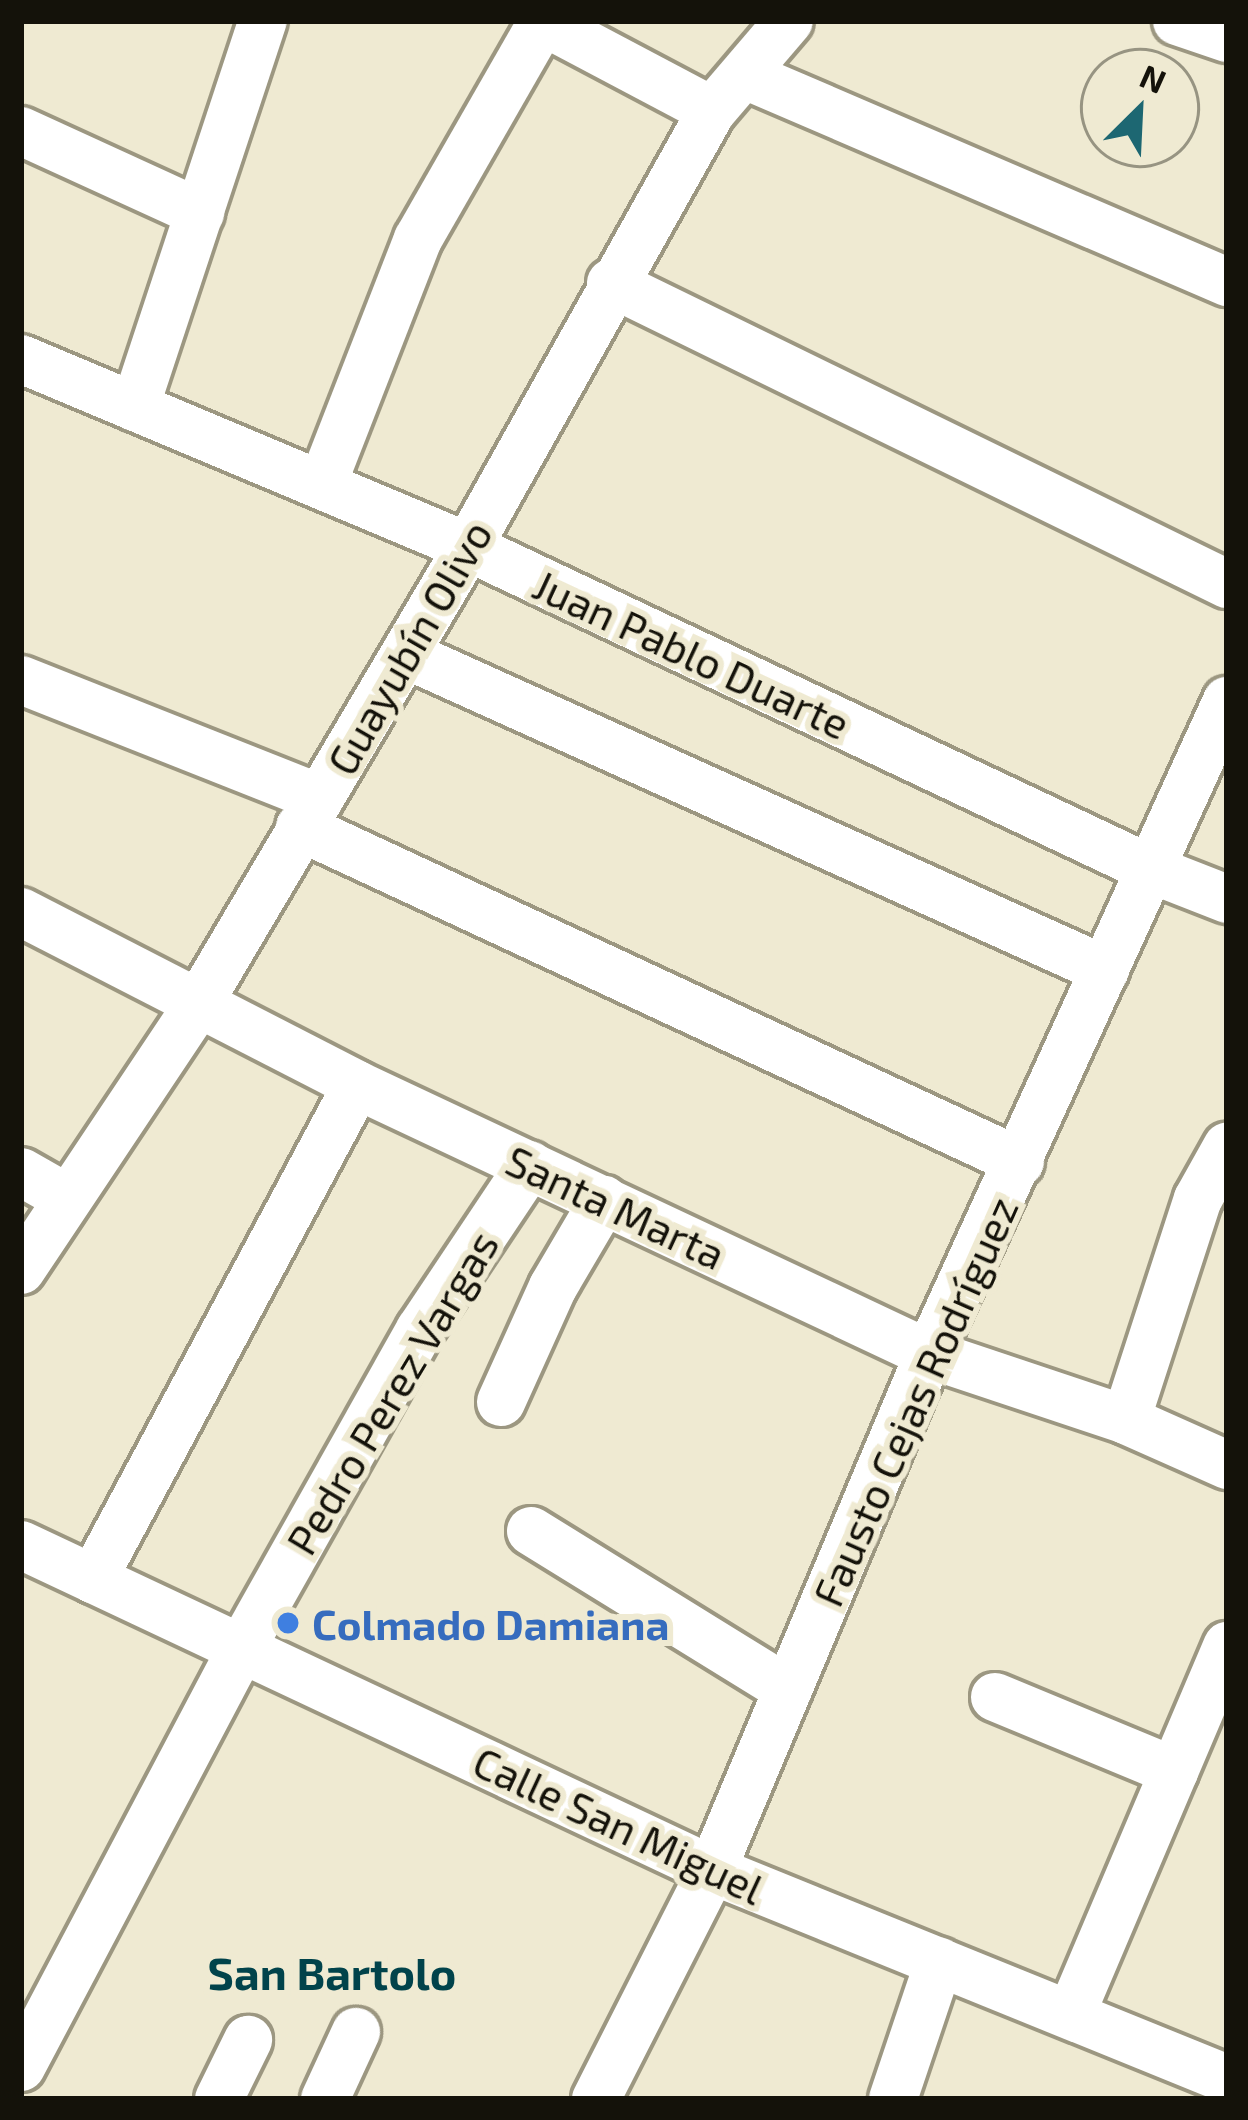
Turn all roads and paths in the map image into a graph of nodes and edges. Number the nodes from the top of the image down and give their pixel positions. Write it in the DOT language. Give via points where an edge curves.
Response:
graph roads {
  1 [pos="263,21"];
  2 [pos="542,21"];
  3 [pos="789,21"];
  4 [pos="1177,21"];
  5 [pos="1227,38"];
  6 [pos="745,75"];
  7 [pos="712,111"];
  8 [pos="21,131"];
  9 [pos="200,213"];
  10 [pos="1227,282"];
  11 [pos="611,283"];
  12 [pos="21,359"];
  13 [pos="135,407"];
  14 [pos="322,485"];
  15 [pos="468,547"];
  16 [pos="1227,584"];
  17 [pos="404,654"];
  18 [pos="21,680"];
  19 [pos="1227,701"];
  20 [pos="310,813"];
  21 [pos="1148,868"];
  22 [pos="1227,898"];
  23 [pos="21,912"];
  24 [pos="1105,970"];
  25 [pos="197,1006"];
  26 [pos="357,1085"];
  27 [pos="1227,1147"];
  28 [pos="1020,1162"];
  29 [pos="530,1165"];
  30 [pos="21,1172"];
  31 [pos="67,1198"];
  32 [pos="604,1200"];
  33 [pos="1213,1205"];
  34 [pos="21,1270"];
  35 [pos="928,1354"];
  36 [pos="501,1402"];
  37 [pos="1126,1420"];
  38 [pos="1227,1465"];
  39 [pos="530,1531"];
  40 [pos="21,1545"];
  41 [pos="93,1579"];
  42 [pos="1227,1646"];
  43 [pos="242,1647"];
  44 [pos="788,1690"];
  45 [pos="995,1697"];
  46 [pos="1174,1771"];
  47 [pos="712,1870"];
  48 [pos="939,1962"];
  49 [pos="1071,2014"];
  50 [pos="356,2032"];
  51 [pos="248,2040"];
  52 [pos="21,2067"];
  53 [pos="1227,2079"];
  54 [pos="219,2099"];
  55 [pos="325,2099"];
  56 [pos="596,2099"];
  57 [pos="893,2099"];
  1 -- 9 [label="street"];
  2 -- 7 [label="street"];
  2 -- 14 [label="street" via="418,239"];
  3 -- 6 [label="street, Guayubín Olivo"];
  4 -- 5 [label="street"];
  6 -- 7 [label="street, Guayubín Olivo"];
  6 -- 10 [label="street"];
  7 -- 11 [label="street, Guayubín Olivo"];
  8 -- 9 [label="street"];
  9 -- 13 [label="street"];
  11 -- 15 [label="street, Guayubín Olivo"];
  11 -- 16 [label="street"];
  12 -- 13 [label="street, Juan Pablo Duarte"];
  13 -- 14 [label="street, Juan Pablo Duarte"];
  14 -- 15 [label="street, Juan Pablo Duarte"];
  15 -- 17 [label="street, Guayubín Olivo"];
  15 -- 21 [label="street, Juan Pablo Duarte"];
  17 -- 20 [label="street, Guayubín Olivo"];
  17 -- 24 [label="street"];
  18 -- 20 [label="street"];
  19 -- 21 [label="street, Fausto Cejas Rodríguez"];
  20 -- 25 [label="street, Guayubín Olivo"];
  20 -- 28 [label="street"];
  21 -- 22 [label="street, Juan Pablo Duarte"];
  21 -- 24 [label="street, Fausto Cejas Rodríguez"];
  23 -- 25 [label="street, Santa Marta"];
  24 -- 28 [label="street, Fausto Cejas Rodríguez"];
  25 -- 26 [label="street, Santa Marta"];
  25 -- 31 [label="street, Guayubín Olivo"];
  26 -- 29 [label="street, Santa Marta"];
  26 -- 41 [label="street"];
  27 -- 33 [label="street"];
  28 -- 35 [label="street, Fausto Cejas Rodríguez"];
  29 -- 32 [label="street, Santa Marta"];
  29 -- 43 [label="street, Pedro Perez Vargas" via="420,1330"];
  30 -- 31 [label="street"];
  31 -- 34 [label="street, Guayubín Olivo"];
  32 -- 35 [label="street, Santa Marta"];
  32 -- 36 [label="street" via="553,1286"];
  33 -- 37 [label="street"];
  35 -- 37 [label="street, Santa Marta"];
  35 -- 44 [label="street, Fausto Cejas Rodríguez"];
  37 -- 38 [label="street, Santa Marta"];
  39 -- 44 [label="street"];
  40 -- 41 [label="street, Calle San Miguel"];
  41 -- 43 [label="street, Calle San Miguel"];
  42 -- 46 [label="street"];
  43 -- 47 [label="street, Calle San Miguel"];
  43 -- 52 [label="street, Pedro Perez Vargas"];
  44 -- 47 [label="street, Fausto Cejas Rodríguez"];
  45 -- 46 [label="street"];
  46 -- 49 [label="street"];
  47 -- 48 [label="street, Calle San Miguel"];
  47 -- 56 [label="street, Fausto Cejas Rodríguez"];
  48 -- 49 [label="street, Calle San Miguel"];
  48 -- 57 [label="street"];
  49 -- 53 [label="street, Calle San Miguel"];
  50 -- 55 [label="street"];
  51 -- 54 [label="street"];
}
